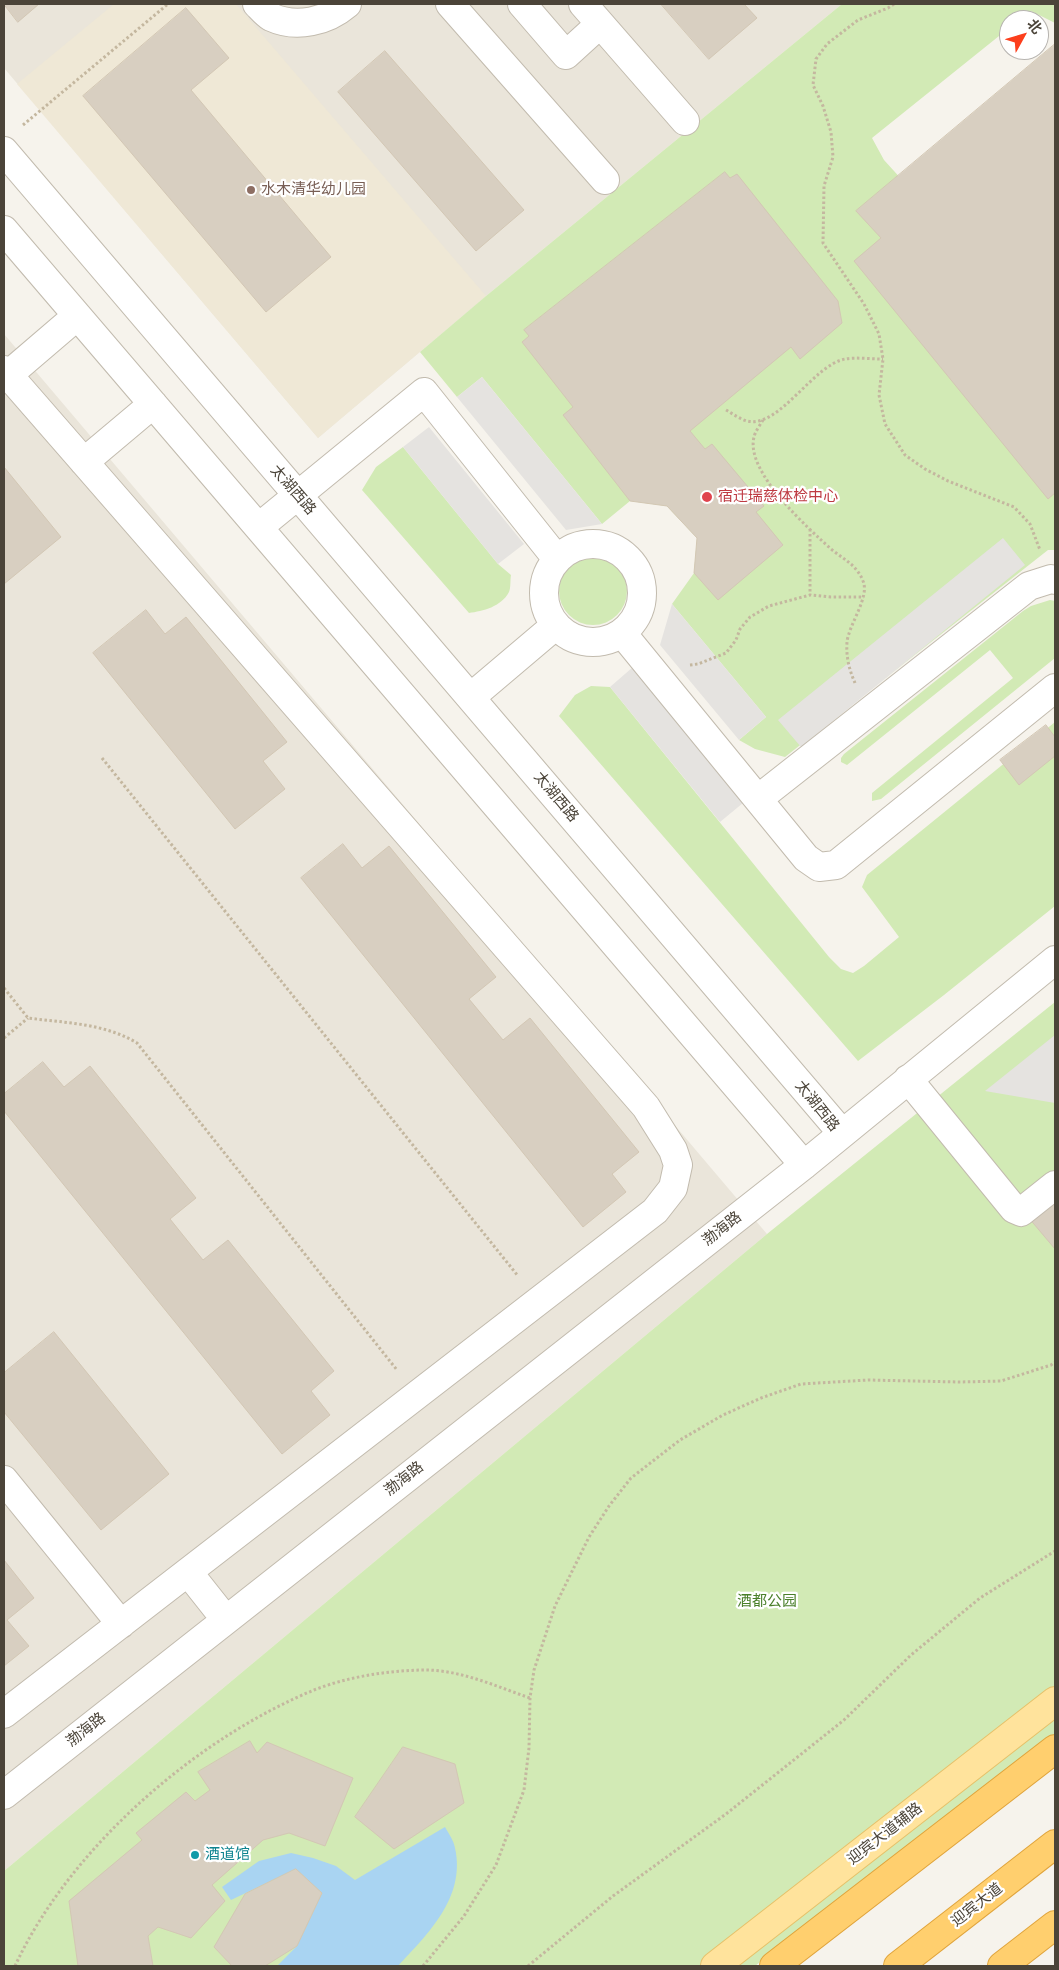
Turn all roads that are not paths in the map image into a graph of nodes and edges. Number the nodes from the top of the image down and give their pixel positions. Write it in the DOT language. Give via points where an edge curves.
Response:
graph roads {
  1 [pos="257,4"];
  2 [pos="348,4"];
  3 [pos="450,4"];
  4 [pos="522,4"];
  5 [pos="592,14"];
  6 [pos="685,122"];
  7 [pos="4,151"];
  8 [pos="605,180"];
  9 [pos="4,230"];
  10 [pos="77,316"];
  11 [pos="6,373"];
  12 [pos="153,404"];
  13 [pos="84,462"];
  14 [pos="298,496"];
  15 [pos="259,527"];
  16 [pos="557,559"];
  17 [pos="1053,580"];
  18 [pos="556,625"];
  19 [pos="622,633"];
  20 [pos="1055,688"];
  21 [pos="471,697"];
  22 [pos="758,799"];
  23 [pos="1055,960"];
  24 [pos="908,1079"];
  25 [pos="842,1133"];
  26 [pos="804,1164"];
  27 [pos="1055,1185"];
  28 [pos="4,1480"];
  29 [pos="188,1572"];
  30 [pos="226,1620"];
  31 [pos="121,1624"];
  32 [pos="1055,1701"];
  33 [pos="4,1714"];
  34 [pos="1055,1749"];
  35 [pos="4,1794"];
  36 [pos="1055,1844"];
  37 [pos="1055,1925"];
  38 [pos="715,1966"];
  39 [pos="774,1966"];
  40 [pos="898,1966"];
  41 [pos="1002,1966"];
  1 -- 2 [label="street" via="270,16 290,22 330,17"];
  3 -- 8 [label="street"];
  4 -- 5 [label="street" via="566,55"];
  5 -- 6 [label="street"];
  7 -- 14 [label="street, 太湖西路"];
  9 -- 10 [label="street"];
  10 -- 11 [label="street"];
  10 -- 12 [label="street"];
  11 -- 13 [label="street"];
  12 -- 13 [label="street"];
  12 -- 15 [label="street"];
  13 -- 29 [label="street" via="646,1107 673,1150 678,1165 673,1188 655,1211"];
  14 -- 15 [label="street"];
  14 -- 16 [label="street" via="424,392"];
  14 -- 21 [label="street, 太湖西路"];
  15 -- 26 [label="street"];
  16 -- 18 [label="street" via="547,573 544,589 545,605"];
  16 -- 19 [label="street" via="578,546 602,544 618,550 631,561 643,592 641,608 634,622"];
  17 -- 22 [label="street" via="1029,586"];
  18 -- 19 [label="street" via="576,640 592,643"];
  18 -- 21 [label="street"];
  19 -- 22 [label="street"];
  20 -- 22 [label="street" via="836,865 819,867 806,858"];
  21 -- 25 [label="street, 太湖西路"];
  23 -- 24 [label="street"];
  24 -- 25 [label="street"];
  24 -- 27 [label="street" via="1014,1209 1021,1212"];
  25 -- 26 [label="street, 太湖西路"];
  26 -- 30 [label="street, 渤海路"];
  28 -- 31 [label="street"];
  29 -- 30 [label="street"];
  29 -- 31 [label="street"];
  30 -- 35 [label="street, 渤海路"];
  31 -- 33 [label="street"];
  32 -- 38 [label="main road, 迎宾大道辅路"];
  34 -- 39 [label="highway"];
  36 -- 40 [label="highway, 迎宾大道"];
  37 -- 41 [label="highway"];
}
